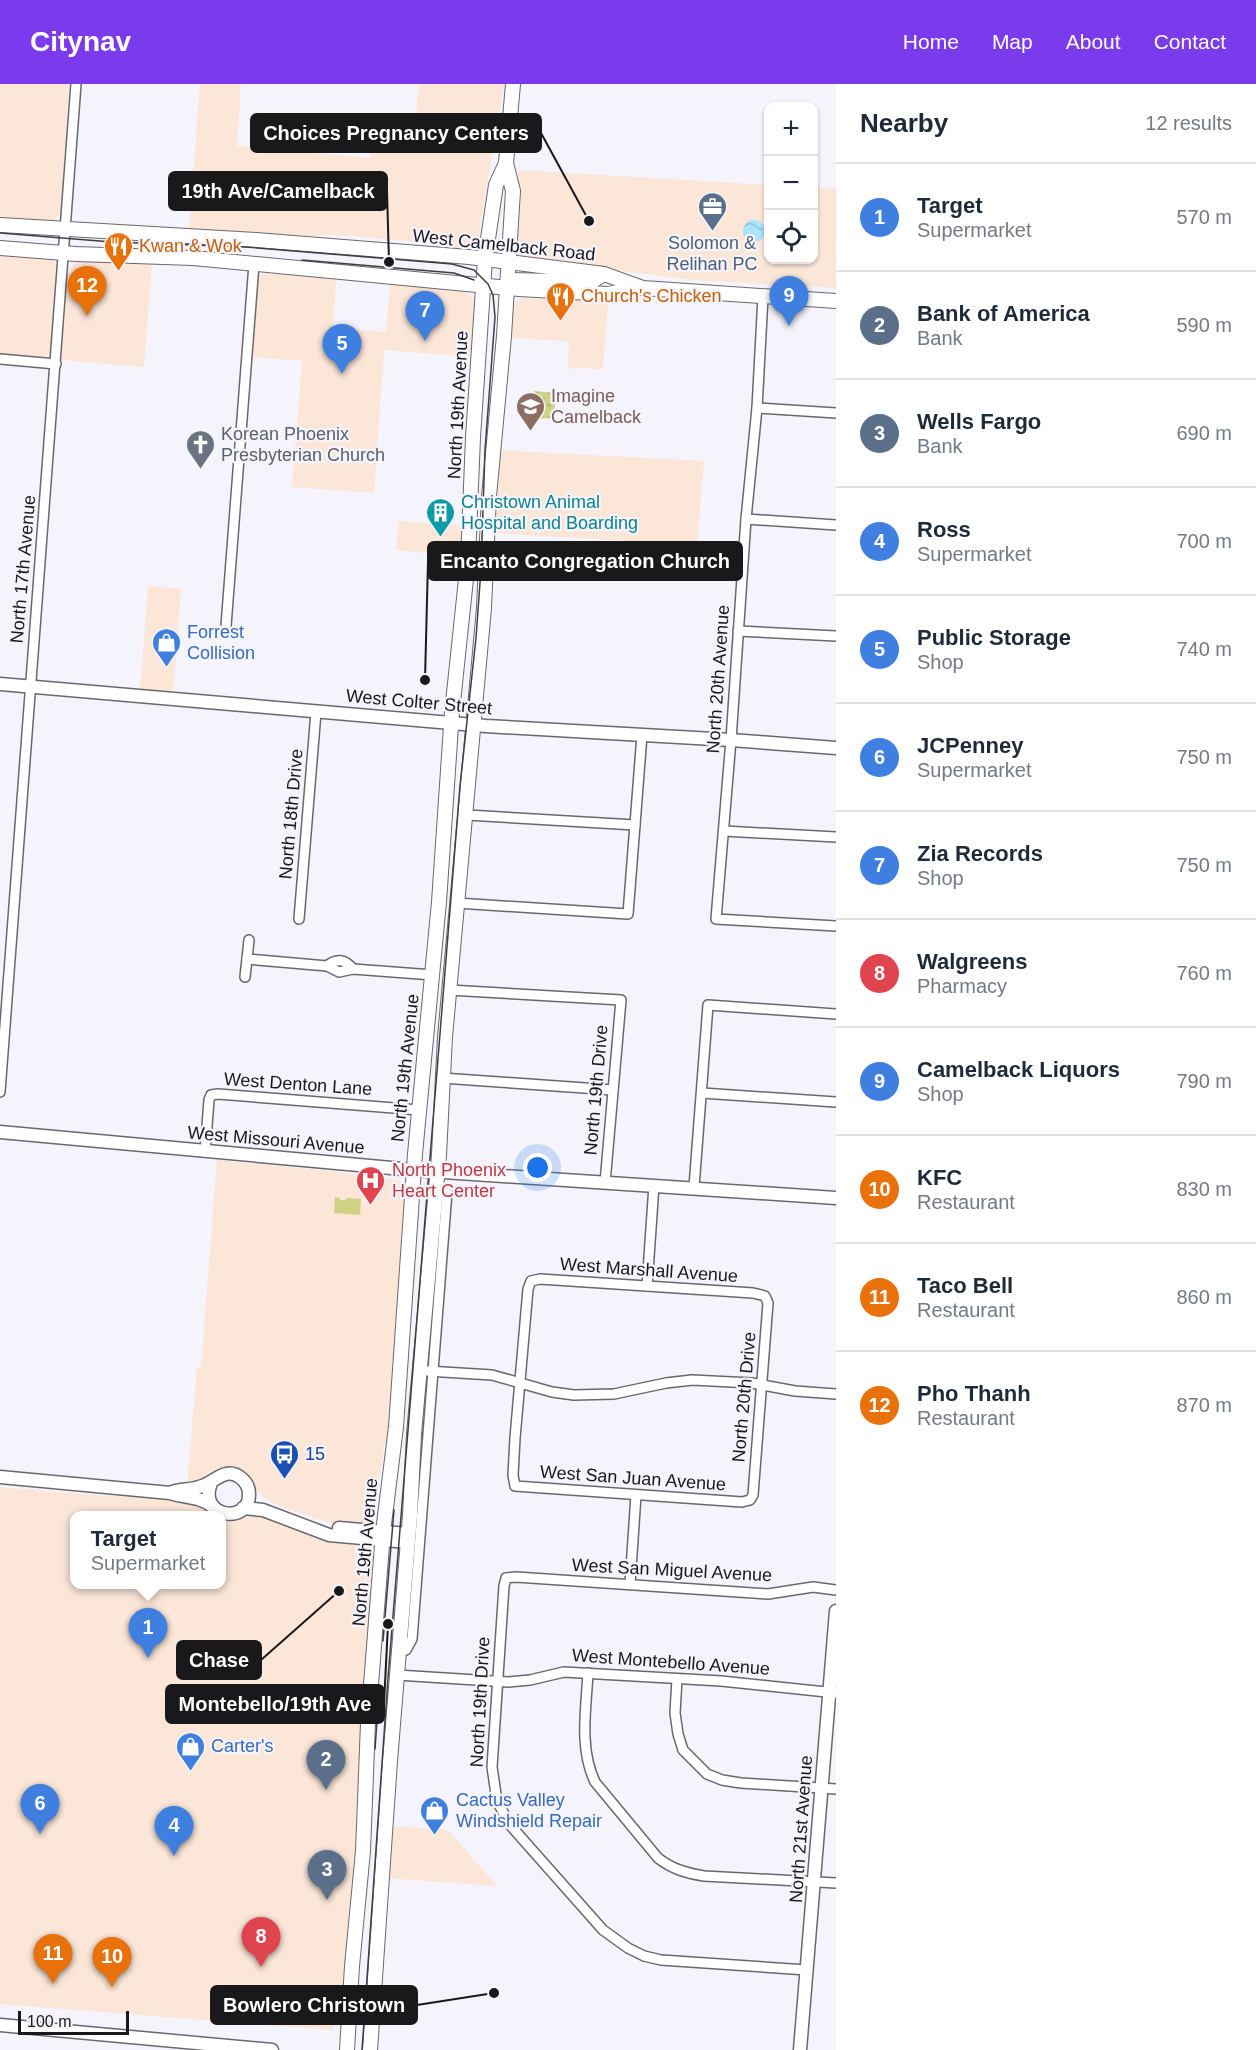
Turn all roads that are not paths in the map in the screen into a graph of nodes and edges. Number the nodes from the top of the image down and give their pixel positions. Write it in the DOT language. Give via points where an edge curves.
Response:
graph roads {
  1 [pos="76,84"];
  2 [pos="513,84"];
  3 [pos="506,163"];
  4 [pos="0,225"];
  5 [pos="65,228"];
  6 [pos="0,248"];
  7 [pos="64,253"];
  8 [pos="485,259"];
  9 [pos="506,262"];
  10 [pos="254,264"];
  11 [pos="604,274"];
  12 [pos="502,286"];
  13 [pos="643,288"];
  14 [pos="763,297"];
  15 [pos="836,301"];
  16 [pos="0,359"];
  17 [pos="56,364"];
  18 [pos="757,408"];
  19 [pos="836,413"];
  20 [pos="746,519"];
  21 [pos="836,525"];
  22 [pos="226,626"];
  23 [pos="738,631"];
  24 [pos="836,636"];
  25 [pos="0,684"];
  26 [pos="30,687"];
  27 [pos="316,712"];
  28 [pos="451,723"];
  29 [pos="475,725"];
  30 [pos="642,735"];
  31 [pos="731,740"];
  32 [pos="836,748"];
  33 [pos="467,815"];
  34 [pos="635,825"];
  35 [pos="724,831"];
  36 [pos="836,837"];
  37 [pos="457,903"];
  38 [pos="299,918"];
  39 [pos="836,926"];
  40 [pos="249,940"];
  41 [pos="247,959"];
  42 [pos="433,975"];
  43 [pos="245,977"];
  44 [pos="449,990"];
  45 [pos="836,1014"];
  46 [pos="2,1021"];
  47 [pos="442,1078"];
  48 [pos="613,1090"];
  49 [pos="0,1092"];
  50 [pos="702,1093"];
  51 [pos="836,1102"];
  52 [pos="419,1110"];
  53 [pos="0,1132"];
  54 [pos="205,1152"];
  55 [pos="413,1170"];
  56 [pos="437,1171"];
  57 [pos="604,1183"];
  58 [pos="654,1185"];
  59 [pos="694,1187"];
  60 [pos="447,1192"];
  61 [pos="836,1198"];
  62 [pos="647,1286"];
  63 [pos="765,1296"];
  64 [pos="419,1371"];
  65 [pos="434,1371"];
  66 [pos="520,1382"];
  67 [pos="762,1385"];
  68 [pos="836,1394"];
  69 [pos="0,1478"];
  70 [pos="211,1484"];
  71 [pos="249,1491"];
  72 [pos="170,1493"];
  73 [pos="636,1495"];
  74 [pos="750,1500"];
  75 [pos="212,1506"];
  76 [pos="243,1509"];
  77 [pos="219,1511"];
  78 [pos="226,1514"];
  79 [pos="383,1536"];
  80 [pos="408,1538"];
  81 [pos="506,1578"];
  82 [pos="630,1584"];
  83 [pos="836,1590"];
  84 [pos="836,1611"];
  85 [pos="399,1651"];
  86 [pos="588,1673"];
  87 [pos="397,1675"];
  88 [pos="677,1679"];
  89 [pos="497,1681"];
  90 [pos="833,1692"];
  91 [pos="822,1789"];
  92 [pos="836,1789"];
  93 [pos="815,1881"];
  94 [pos="836,1883"];
  95 [pos="807,1970"];
  96 [pos="0,2025"];
  97 [pos="208,2047"];
  98 [pos="272,2050"];
  99 [pos="347,2050"];
  100 [pos="370,2050"];
  101 [pos="800,2050"];
  1 -- 5 [label="street, North 17th Avenue"];
  2 -- 3 [label="main road, North 19th Avenue"];
  3 -- 8 [label="main road, North 19th Avenue" via="496,185"];
  3 -- 9 [label="main road, North 19th Avenue" via="513,191"];
  4 -- 5 [label="main road, West Camelback Road"];
  5 -- 7 [label="street, North 17th Avenue"];
  5 -- 8 [label="main road, West Camelback Road"];
  6 -- 7 [label="main road, West Camelback Road"];
  7 -- 10 [label="main road, West Camelback Road"];
  7 -- 17 [label="street, North 17th Avenue"];
  8 -- 9 [label="main road, West Camelback Road"];
  8 -- 12 [label="main road, North 19th Avenue"];
  9 -- 11 [label="main road, West Camelback Road"];
  9 -- 12 [label="main road, North 19th Avenue"];
  10 -- 12 [label="main road, West Camelback Road"];
  10 -- 22 [label="street"];
  11 -- 12 [label="main road" via="591,282"];
  11 -- 13 [label="main road, West Camelback Road"];
  12 -- 13 [label="main road, West Camelback Road" via="608,294"];
  12 -- 28 [label="main road, North 19th Avenue" via="483,301 468,560"];
  12 -- 29 [label="main road, North 19th Avenue"];
  13 -- 14 [label="main road, West Camelback Road"];
  14 -- 15 [label="main road, West Camelback Road"];
  14 -- 18 [label="street, North 20th Avenue"];
  16 -- 17 [label="street"];
  17 -- 26 [label="street, North 17th Avenue"];
  18 -- 19 [label="street"];
  18 -- 20 [label="street, North 20th Avenue"];
  20 -- 21 [label="street"];
  20 -- 23 [label="street, North 20th Avenue"];
  23 -- 24 [label="street"];
  23 -- 31 [label="street, North 20th Avenue"];
  25 -- 26 [label="street, West Colter Street"];
  26 -- 27 [label="street, West Colter Street"];
  26 -- 46 [label="street, North 17th Avenue"];
  27 -- 28 [label="street, West Colter Street"];
  27 -- 38 [label="street, North 18th Drive"];
  28 -- 29 [label="street, West Colter Street"];
  28 -- 42 [label="main road, North 19th Avenue"];
  29 -- 30 [label="street, West Colter Street"];
  29 -- 33 [label="main road, North 19th Avenue"];
  30 -- 31 [label="street, West Colter Street"];
  30 -- 34 [label="street"];
  31 -- 32 [label="street, West Colter Street"];
  31 -- 35 [label="street, North 20th Avenue"];
  33 -- 34 [label="street"];
  33 -- 37 [label="main road, North 19th Avenue"];
  34 -- 37 [label="street" via="628,914"];
  35 -- 36 [label="street"];
  35 -- 39 [label="street, North 20th Avenue" via="716,919"];
  37 -- 44 [label="main road, North 19th Avenue"];
  40 -- 41 [label="street"];
  41 -- 42 [label="street" via="327,966 339,960 353,969"];
  41 -- 43 [label="street"];
  42 -- 52 [label="main road, North 19th Avenue"];
  44 -- 47 [label="main road, North 19th Avenue"];
  44 -- 48 [label="street, North 19th Drive" via="621,1000"];
  45 -- 50 [label="street" via="708,1005"];
  46 -- 49 [label="street, North 17th Avenue"];
  47 -- 48 [label="street"];
  47 -- 56 [label="main road, North 19th Avenue"];
  48 -- 57 [label="street, North 19th Drive"];
  50 -- 51 [label="street"];
  50 -- 59 [label="street"];
  52 -- 54 [label="street, West Denton Lane" via="211,1095"];
  52 -- 55 [label="main road, North 19th Avenue"];
  53 -- 54 [label="street, West Missouri Avenue"];
  54 -- 55 [label="street, West Missouri Avenue"];
  55 -- 56 [label="street, West Missouri Avenue"];
  55 -- 79 [label="main road, North 19th Avenue" via="400,1380"];
  56 -- 57 [label="street, West Missouri Avenue"];
  56 -- 64 [label="main road, North 19th Avenue"];
  57 -- 58 [label="street, West Missouri Avenue"];
  58 -- 59 [label="street, West Missouri Avenue"];
  58 -- 62 [label="street"];
  59 -- 61 [label="street, West Missouri Avenue"];
  60 -- 65 [label="street, North 19th Avenue"];
  62 -- 63 [label="street, West Marshall Avenue"];
  62 -- 66 [label="street, West Marshall Avenue" via="531,1281"];
  63 -- 67 [label="street, North 20th Drive" via="768,1303"];
  64 -- 65 [label="street"];
  64 -- 80 [label="main road, North 19th Avenue"];
  65 -- 66 [label="street" via="492,1374"];
  65 -- 85 [label="street, North 19th Avenue" via="412,1639 406,1650"];
  66 -- 67 [label="street" via="552,1392 590,1396 692,1380"];
  66 -- 73 [label="street, West San Juan Avenue" via="515,1486"];
  67 -- 68 [label="street"];
  67 -- 74 [label="street, North 20th Drive"];
  69 -- 72 [label="street"];
  70 -- 71 [label="street" via="226,1473 245,1481"];
  70 -- 72 [label="street"];
  70 -- 75 [label="street" via="208,1495"];
  71 -- 76 [label="street"];
  71 -- 79 [label="street" via="266,1503 328,1526"];
  72 -- 75 [label="street" via="202,1499"];
  73 -- 74 [label="street, West San Juan Avenue"];
  73 -- 82 [label="street"];
  75 -- 77 [label="street"];
  76 -- 78 [label="street"];
  76 -- 79 [label="street" via="263,1510 329,1534"];
  79 -- 80 [label="street"];
  79 -- 99 [label="main road, North 19th Avenue"];
  80 -- 85 [label="main road, North 19th Avenue"];
  81 -- 82 [label="street, West San Miguel Avenue"];
  81 -- 89 [label="street, North 19th Drive"];
  82 -- 83 [label="street, West San Miguel Avenue" via="768,1594 813,1587"];
  84 -- 90 [label="street, North 21st Avenue"];
  85 -- 87 [label="main road, North 19th Avenue"];
  86 -- 88 [label="street, West Montebello Avenue"];
  86 -- 89 [label="street, West Montebello Avenue" via="564,1671 530,1680"];
  86 -- 93 [label="street" via="585,1743 589,1769 595,1782 658,1858 670,1867 704,1876"];
  87 -- 89 [label="street, West Montebello Avenue"];
  87 -- 100 [label="main road, North 19th Avenue"];
  88 -- 90 [label="street, West Montebello Avenue"];
  88 -- 91 [label="street" via="675,1713 683,1750 707,1774 722,1780"];
  89 -- 95 [label="street, North 19th Drive" via="492,1767 498,1801 510,1825 603,1930 628,1948 661,1960"];
  90 -- 91 [label="street, North 21st Avenue"];
  91 -- 92 [label="street"];
  91 -- 93 [label="street, North 21st Avenue"];
  93 -- 94 [label="street"];
  93 -- 95 [label="street, North 21st Avenue"];
  95 -- 101 [label="street, North 21st Avenue"];
  96 -- 97 [label="street"];
  97 -- 98 [label="street"];
}
